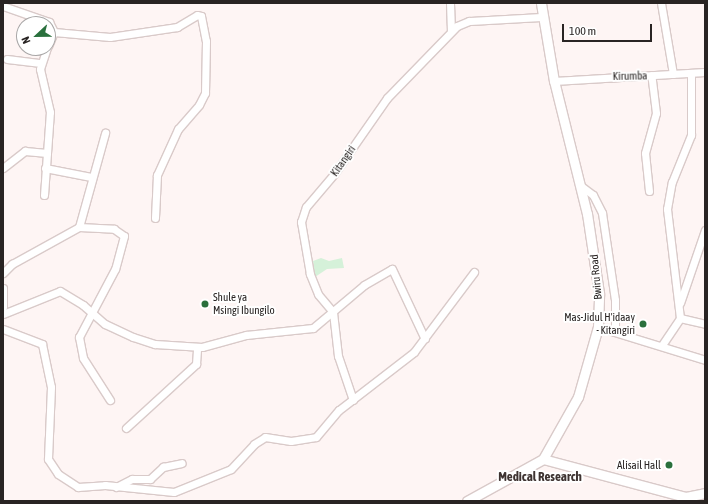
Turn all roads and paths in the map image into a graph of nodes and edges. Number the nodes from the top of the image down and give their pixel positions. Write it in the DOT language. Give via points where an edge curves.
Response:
graph roads {
  1 [pos="450,3"];
  2 [pos="541,3"];
  3 [pos="661,3"];
  4 [pos="3,6"];
  5 [pos="32,16"];
  6 [pos="542,17"];
  7 [pos="451,31"];
  8 [pos="56,32"];
  9 [pos="44,56"];
  10 [pos="7,59"];
  11 [pos="41,63"];
  12 [pos="705,72"];
  13 [pos="673,74"];
  14 [pos="691,74"];
  15 [pos="651,75"];
  16 [pos="554,80"];
  17 [pos="105,133"];
  18 [pos="47,153"];
  19 [pos="3,168"];
  20 [pos="45,168"];
  21 [pos="91,177"];
  22 [pos="581,186"];
  23 [pos="649,191"];
  24 [pos="44,195"];
  25 [pos="155,218"];
  26 [pos="79,227"];
  27 [pos="705,230"];
  28 [pos="474,272"];
  29 [pos="3,273"];
  30 [pos="3,288"];
  31 [pos="3,307"];
  32 [pos="679,307"];
  33 [pos="90,312"];
  34 [pos="333,312"];
  35 [pos="3,314"];
  36 [pos="680,318"];
  37 [pos="705,324"];
  38 [pos="598,326"];
  39 [pos="3,329"];
  40 [pos="616,331"];
  41 [pos="425,338"];
  42 [pos="662,345"];
  43 [pos="197,348"];
  44 [pos="705,360"];
  45 [pos="110,400"];
  46 [pos="353,400"];
  47 [pos="126,428"];
  48 [pos="543,459"];
  49 [pos="182,462"];
  50 [pos="116,487"];
  51 [pos="697,497"];
  52 [pos="467,501"];
  1 -- 7 [label="street"];
  2 -- 6 [label="main road, Bwiru Road"];
  3 -- 13 [label="street"];
  4 -- 5 [label="street"];
  6 -- 7 [label="street, Kitangiri" via="469,21"];
  6 -- 16 [label="main road, Bwiru Road"];
  7 -- 34 [label="street, Kitangiri" via="387,98 303,214 302,236 313,284"];
  8 -- 25 [label="street" via="110,37 177,27 197,15 201,16 206,41 205,93 199,105 178,129 157,175"];
  9 -- 11 [label="street"];
  10 -- 11 [label="street"];
  11 -- 18 [label="street" via="40,78 50,112"];
  12 -- 14 [label="street, Kirumba"];
  13 -- 14 [label="street, Kirumba"];
  13 -- 15 [label="street, Kirumba"];
  14 -- 32 [label="street" via="691,135 672,182 666,209"];
  15 -- 16 [label="street, Kirumba"];
  15 -- 23 [label="street" via="656,113 645,153"];
  16 -- 22 [label="main road, Bwiru Road"];
  17 -- 21 [label="street"];
  18 -- 19 [label="street" via="22,152"];
  18 -- 20 [label="street"];
  20 -- 21 [label="street"];
  20 -- 24 [label="street"];
  21 -- 26 [label="street"];
  22 -- 38 [label="main road, Bwiru Road" via="598,287"];
  22 -- 40 [label="street" via="593,195 602,213 615,300"];
  26 -- 29 [label="street" via="12,264"];
  26 -- 33 [label="street" via="114,229 124,236 115,269"];
  27 -- 32 [label="street"];
  28 -- 41 [label="street"];
  30 -- 31 [label="street"];
  32 -- 36 [label="street"];
  33 -- 35 [label="street" via="65,293 56,292"];
  33 -- 43 [label="street" via="112,328 143,340"];
  33 -- 45 [label="street" via="80,331 80,351"];
  34 -- 41 [label="street" via="364,285 392,269"];
  34 -- 43 [label="street" via="304,331 258,333"];
  34 -- 46 [label="street, Kitangiri" via="338,356"];
  36 -- 37 [label="street"];
  36 -- 42 [label="street"];
  38 -- 40 [label="street"];
  38 -- 48 [label="main road, Bwiru Road" via="578,397"];
  39 -- 50 [label="street" via="40,341 45,352 51,387 47,454 53,468 78,487"];
  40 -- 42 [label="street"];
  41 -- 46 [label="street" via="401,364"];
  42 -- 44 [label="street"];
  43 -- 47 [label="street" via="196,364"];
  46 -- 50 [label="street" via="333,415 316,437 291,441 278,436 260,439 231,469 183,491 145,492"];
  48 -- 51 [label="main road"];
  48 -- 52 [label="main road"];
  49 -- 50 [label="street" via="163,466 150,479 132,479"];
}
